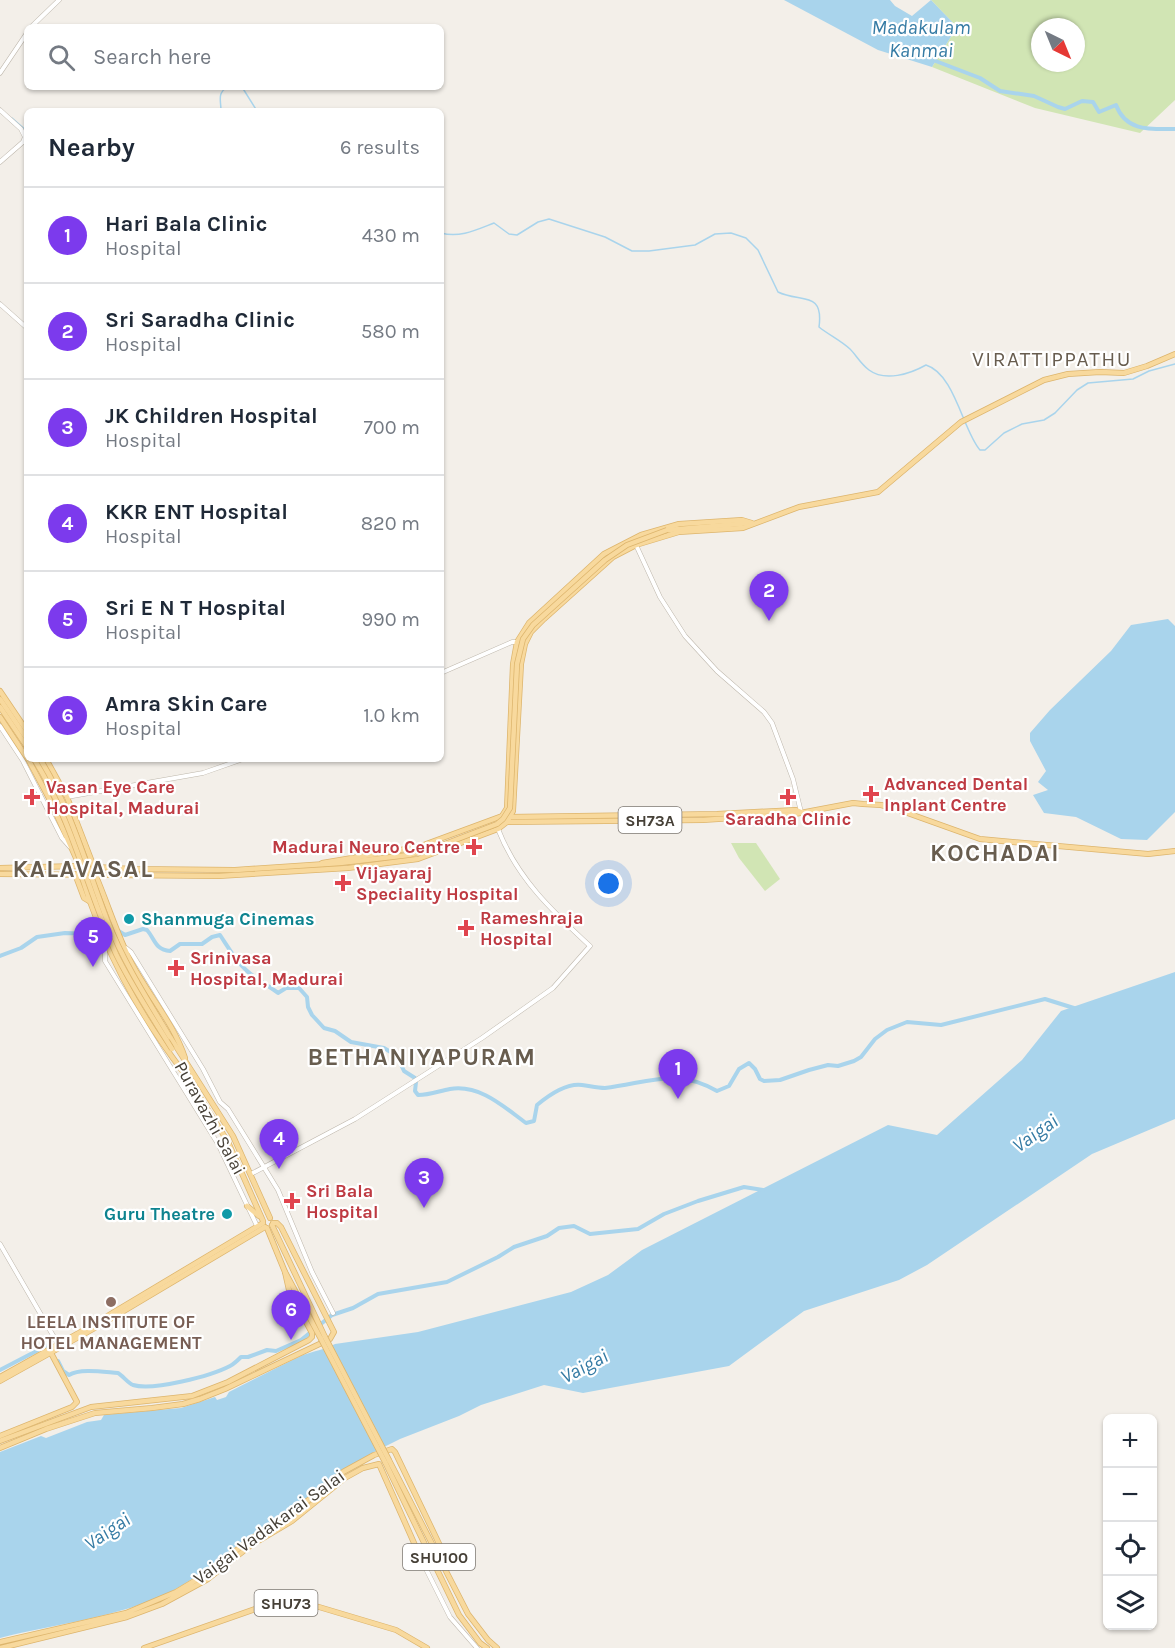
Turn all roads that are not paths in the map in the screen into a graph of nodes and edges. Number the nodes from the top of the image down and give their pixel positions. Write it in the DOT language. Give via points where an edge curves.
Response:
graph roads {
  1 [pos="59,0"];
  2 [pos="34,24"];
  3 [pos="24,37"];
  4 [pos="0,73"];
  5 [pos="0,110"];
  6 [pos="24,134"];
  7 [pos="24,138"];
  8 [pos="0,162"];
  9 [pos="0,304"];
  10 [pos="24,325"];
  11 [pos="1175,354"];
  12 [pos="752,523"];
  13 [pos="646,533"];
  14 [pos="649,540"];
  15 [pos="636,545"];
  16 [pos="517,642"];
  17 [pos="525,644"];
  18 [pos="444,672"];
  19 [pos="0,691"];
  20 [pos="0,699"];
  21 [pos="0,706"];
  22 [pos="0,717"];
  23 [pos="0,726"];
  24 [pos="24,727"];
  25 [pos="24,735"];
  26 [pos="24,742"];
  27 [pos="24,753"];
  28 [pos="29,762"];
  29 [pos="36,762"];
  30 [pos="42,762"];
  31 [pos="48,762"];
  32 [pos="235,762"];
  33 [pos="67,797"];
  34 [pos="801,812"];
  35 [pos="502,816"];
  36 [pos="508,820"];
  37 [pos="498,829"];
  38 [pos="81,835"];
  39 [pos="1175,850"];
  40 [pos="73,852"];
  41 [pos="67,866"];
  42 [pos="78,866"];
  43 [pos="321,866"];
  44 [pos="94,867"];
  45 [pos="105,867"];
  46 [pos="0,868"];
  47 [pos="87,870"];
  48 [pos="0,874"];
  49 [pos="78,874"];
  50 [pos="96,874"];
  51 [pos="106,874"];
  52 [pos="100,888"];
  53 [pos="104,941"];
  54 [pos="123,946"];
  55 [pos="185,1058"];
  56 [pos="184,1073"];
  57 [pos="264,1169"];
  58 [pos="251,1174"];
  59 [pos="247,1206"];
  60 [pos="267,1223"];
  61 [pos="257,1229"];
  62 [pos="270,1239"];
  63 [pos="0,1244"];
  64 [pos="333,1313"];
  65 [pos="315,1328"];
  66 [pos="58,1344"];
  67 [pos="50,1350"];
  68 [pos="0,1379"];
  69 [pos="0,1436"];
  70 [pos="0,1441"];
  71 [pos="0,1448"];
  72 [pos="387,1461"];
  73 [pos="441,1554"];
  74 [pos="431,1559"];
  75 [pos="422,1561"];
  76 [pos="0,1642"];
  77 [pos="1,1648"];
  78 [pos="144,1648"];
  79 [pos="428,1648"];
  80 [pos="477,1648"];
  81 [pos="487,1648"];
  82 [pos="497,1648"];
  1 -- 2 [label="street"];
  3 -- 4 [label="street"];
  5 -- 6 [label="street"];
  7 -- 8 [label="street"];
  9 -- 10 [label="street"];
  11 -- 12 [label="main road" via="1124,373 1068,374 1044,380 961,422 878,492 799,507"];
  12 -- 13 [label="main road" via="742,519 679,524"];
  12 -- 14 [label="main road" via="743,528 679,532"];
  12 -- 43 [label="main road, bridge" via="667,530 627,545 533,625 523,639 518,664 510,808 504,819 409,855"];
  13 -- 14 [label="main road"];
  13 -- 16 [label="main road" via="604,554 529,623"];
  14 -- 15 [label="main road"];
  15 -- 17 [label="main road" via="613,557 560,604 531,632"];
  15 -- 34 [label="street" via="660,597 685,636 772,723"];
  16 -- 17 [label="main road"];
  16 -- 18 [label="street"];
  16 -- 35 [label="main road" via="507,807"];
  17 -- 36 [label="main road" via="514,803"];
  19 -- 24 [label="main road"];
  20 -- 25 [label="main road"];
  21 -- 26 [label="main road"];
  22 -- 27 [label="main road"];
  23 -- 40 [label="street"];
  28 -- 40 [label="main road"];
  29 -- 56 [label="main road, Puravazhi Salai / SHU100, bridge" via="65,818 117,955"];
  30 -- 55 [label="main road, Puravazhi Salai / SHU100, bridge" via="74,825 118,943 147,999"];
  31 -- 33 [label="main road"];
  32 -- 33 [label="street" via="210,771"];
  33 -- 38 [label="main road"];
  34 -- 36 [label="main road, SH73A" via="703,820"];
  34 -- 39 [label="main road, SH73A" via="853,803 878,805 980,839 1148,854"];
  35 -- 36 [label="main road"];
  35 -- 43 [label="main road" via="418,847"];
  36 -- 37 [label="main road"];
  37 -- 43 [label="main road" via="418,859 348,868"];
  37 -- 57 [label="street" via="505,847 538,896 590,946 552,988 482,1038 355,1119"];
  38 -- 44 [label="main road"];
  38 -- 45 [label="main road" via="94,862"];
  40 -- 41 [label="main road"];
  40 -- 42 [label="main road"];
  41 -- 42 [label="main road"];
  41 -- 46 [label="main road"];
  42 -- 44 [label="main road"];
  42 -- 47 [label="main road"];
  43 -- 45 [label="main road" via="236,870"];
  43 -- 51 [label="main road" via="219,876"];
  44 -- 45 [label="main road"];
  44 -- 47 [label="main road"];
  47 -- 49 [label="main road"];
  47 -- 50 [label="main road"];
  48 -- 49 [label="main road"];
  49 -- 50 [label="main road"];
  49 -- 53 [label="main road"];
  50 -- 51 [label="main road"];
  50 -- 52 [label="main road"];
  51 -- 52 [label="main road"];
  52 -- 54 [label="main road"];
  53 -- 56 [label="main road" via="126,985"];
  53 -- 59 [label="street" via="105,961 218,1144"];
  54 -- 55 [label="main road"];
  54 -- 57 [label="street" via="131,952"];
  55 -- 58 [label="main road, Puravazhi Salai / SHU100"];
  56 -- 60 [label="main road, Puravazhi Salai / SHU100" via="228,1142"];
  57 -- 58 [label="street"];
  57 -- 64 [label="street" via="278,1190"];
  58 -- 60 [label="main road, Puravazhi Salai / SHU100"];
  59 -- 60 [label="main road"];
  59 -- 61 [label="street"];
  60 -- 61 [label="main road"];
  60 -- 62 [label="main road, Puravazhi Salai / SHU100"];
  60 -- 65 [label="main road, Puravazhi Salai / SHU100"];
  60 -- 71 [label="main road" via="281,1227 334,1332 330,1339 183,1404 95,1413"];
  61 -- 62 [label="main road"];
  61 -- 66 [label="main road"];
  61 -- 67 [label="main road" via="165,1287"];
  62 -- 65 [label="main road, Puravazhi Salai / SHU100"];
  63 -- 66 [label="street"];
  65 -- 70 [label="main road" via="306,1342 192,1396 91,1407"];
  65 -- 72 [label="main road, Puravazhi Salai / SHU100, bridge"];
  66 -- 67 [label="main road"];
  67 -- 68 [label="main road"];
  67 -- 69 [label="main road" via="77,1402"];
  72 -- 73 [label="main road, SHU100"];
  72 -- 74 [label="main road, SHU100"];
  73 -- 74 [label="main road"];
  73 -- 76 [label="main road, Vaigai Vadakarai Salai" via="392,1449 344,1472 286,1518 176,1592 126,1613"];
  73 -- 82 [label="main road, SHU100" via="468,1614"];
  74 -- 75 [label="main road"];
  74 -- 81 [label="main road, SHU100" via="459,1615"];
  75 -- 77 [label="main road, Vaigai Vadakarai Salai" via="379,1464 372,1464 345,1478 208,1579 162,1604 127,1617"];
  75 -- 80 [label="street" via="450,1617"];
  78 -- 79 [label="main road, SHU73" via="278,1603 313,1606 358,1618 396,1630"];
}
